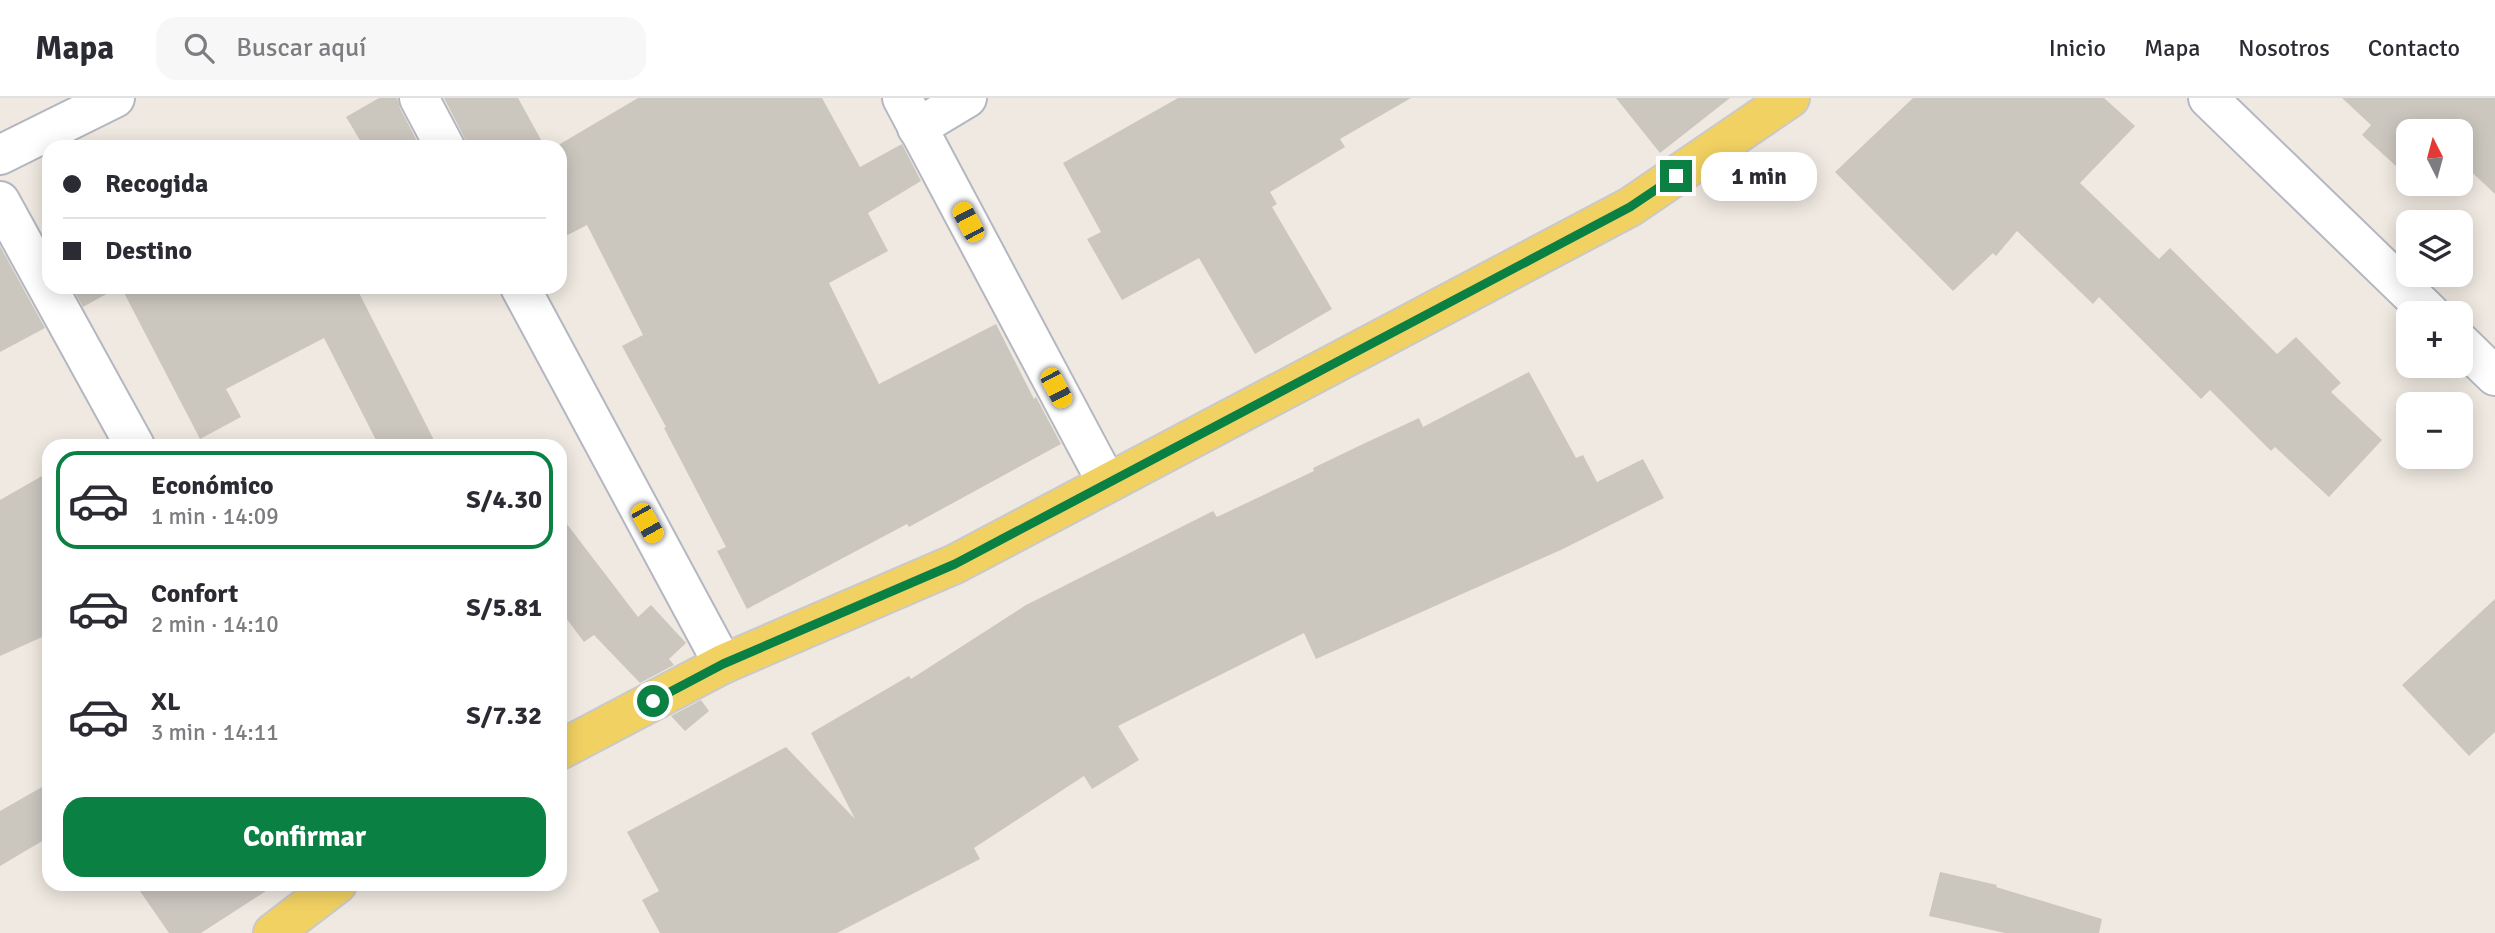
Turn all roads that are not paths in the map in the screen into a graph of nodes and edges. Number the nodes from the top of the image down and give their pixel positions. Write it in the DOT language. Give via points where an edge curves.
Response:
graph roads {
  1 [pos="115,98"];
  2 [pos="419,98"];
  3 [pos="967,98"];
  4 [pos="1790,98"];
  5 [pos="2208,98"];
  6 [pos="910,113"];
  7 [pos="441,140"];
  8 [pos="0,155"];
  9 [pos="0,201"];
  10 [pos="42,277"];
  11 [pos="51,294"];
  12 [pos="524,294"];
  13 [pos="2418,301"];
  14 [pos="2473,355"];
  15 [pos="2495,376"];
  16 [pos="131,439"];
  17 [pos="1107,483"];
  18 [pos="723,664"];
  19 [pos="567,746"];
  20 [pos="328,891"];
  21 [pos="273,933"];
  1 -- 8 [label="street"];
  2 -- 7 [label="street"];
  3 -- 6 [label="street"];
  4 -- 17 [label="main road" via="1630,207"];
  5 -- 13 [label="street"];
  6 -- 17 [label="street"];
  9 -- 10 [label="street"];
  11 -- 16 [label="street"];
  12 -- 18 [label="street"];
  14 -- 15 [label="street"];
  17 -- 18 [label="main road" via="955,564"];
  18 -- 19 [label="main road"];
  20 -- 21 [label="main road"];
}
